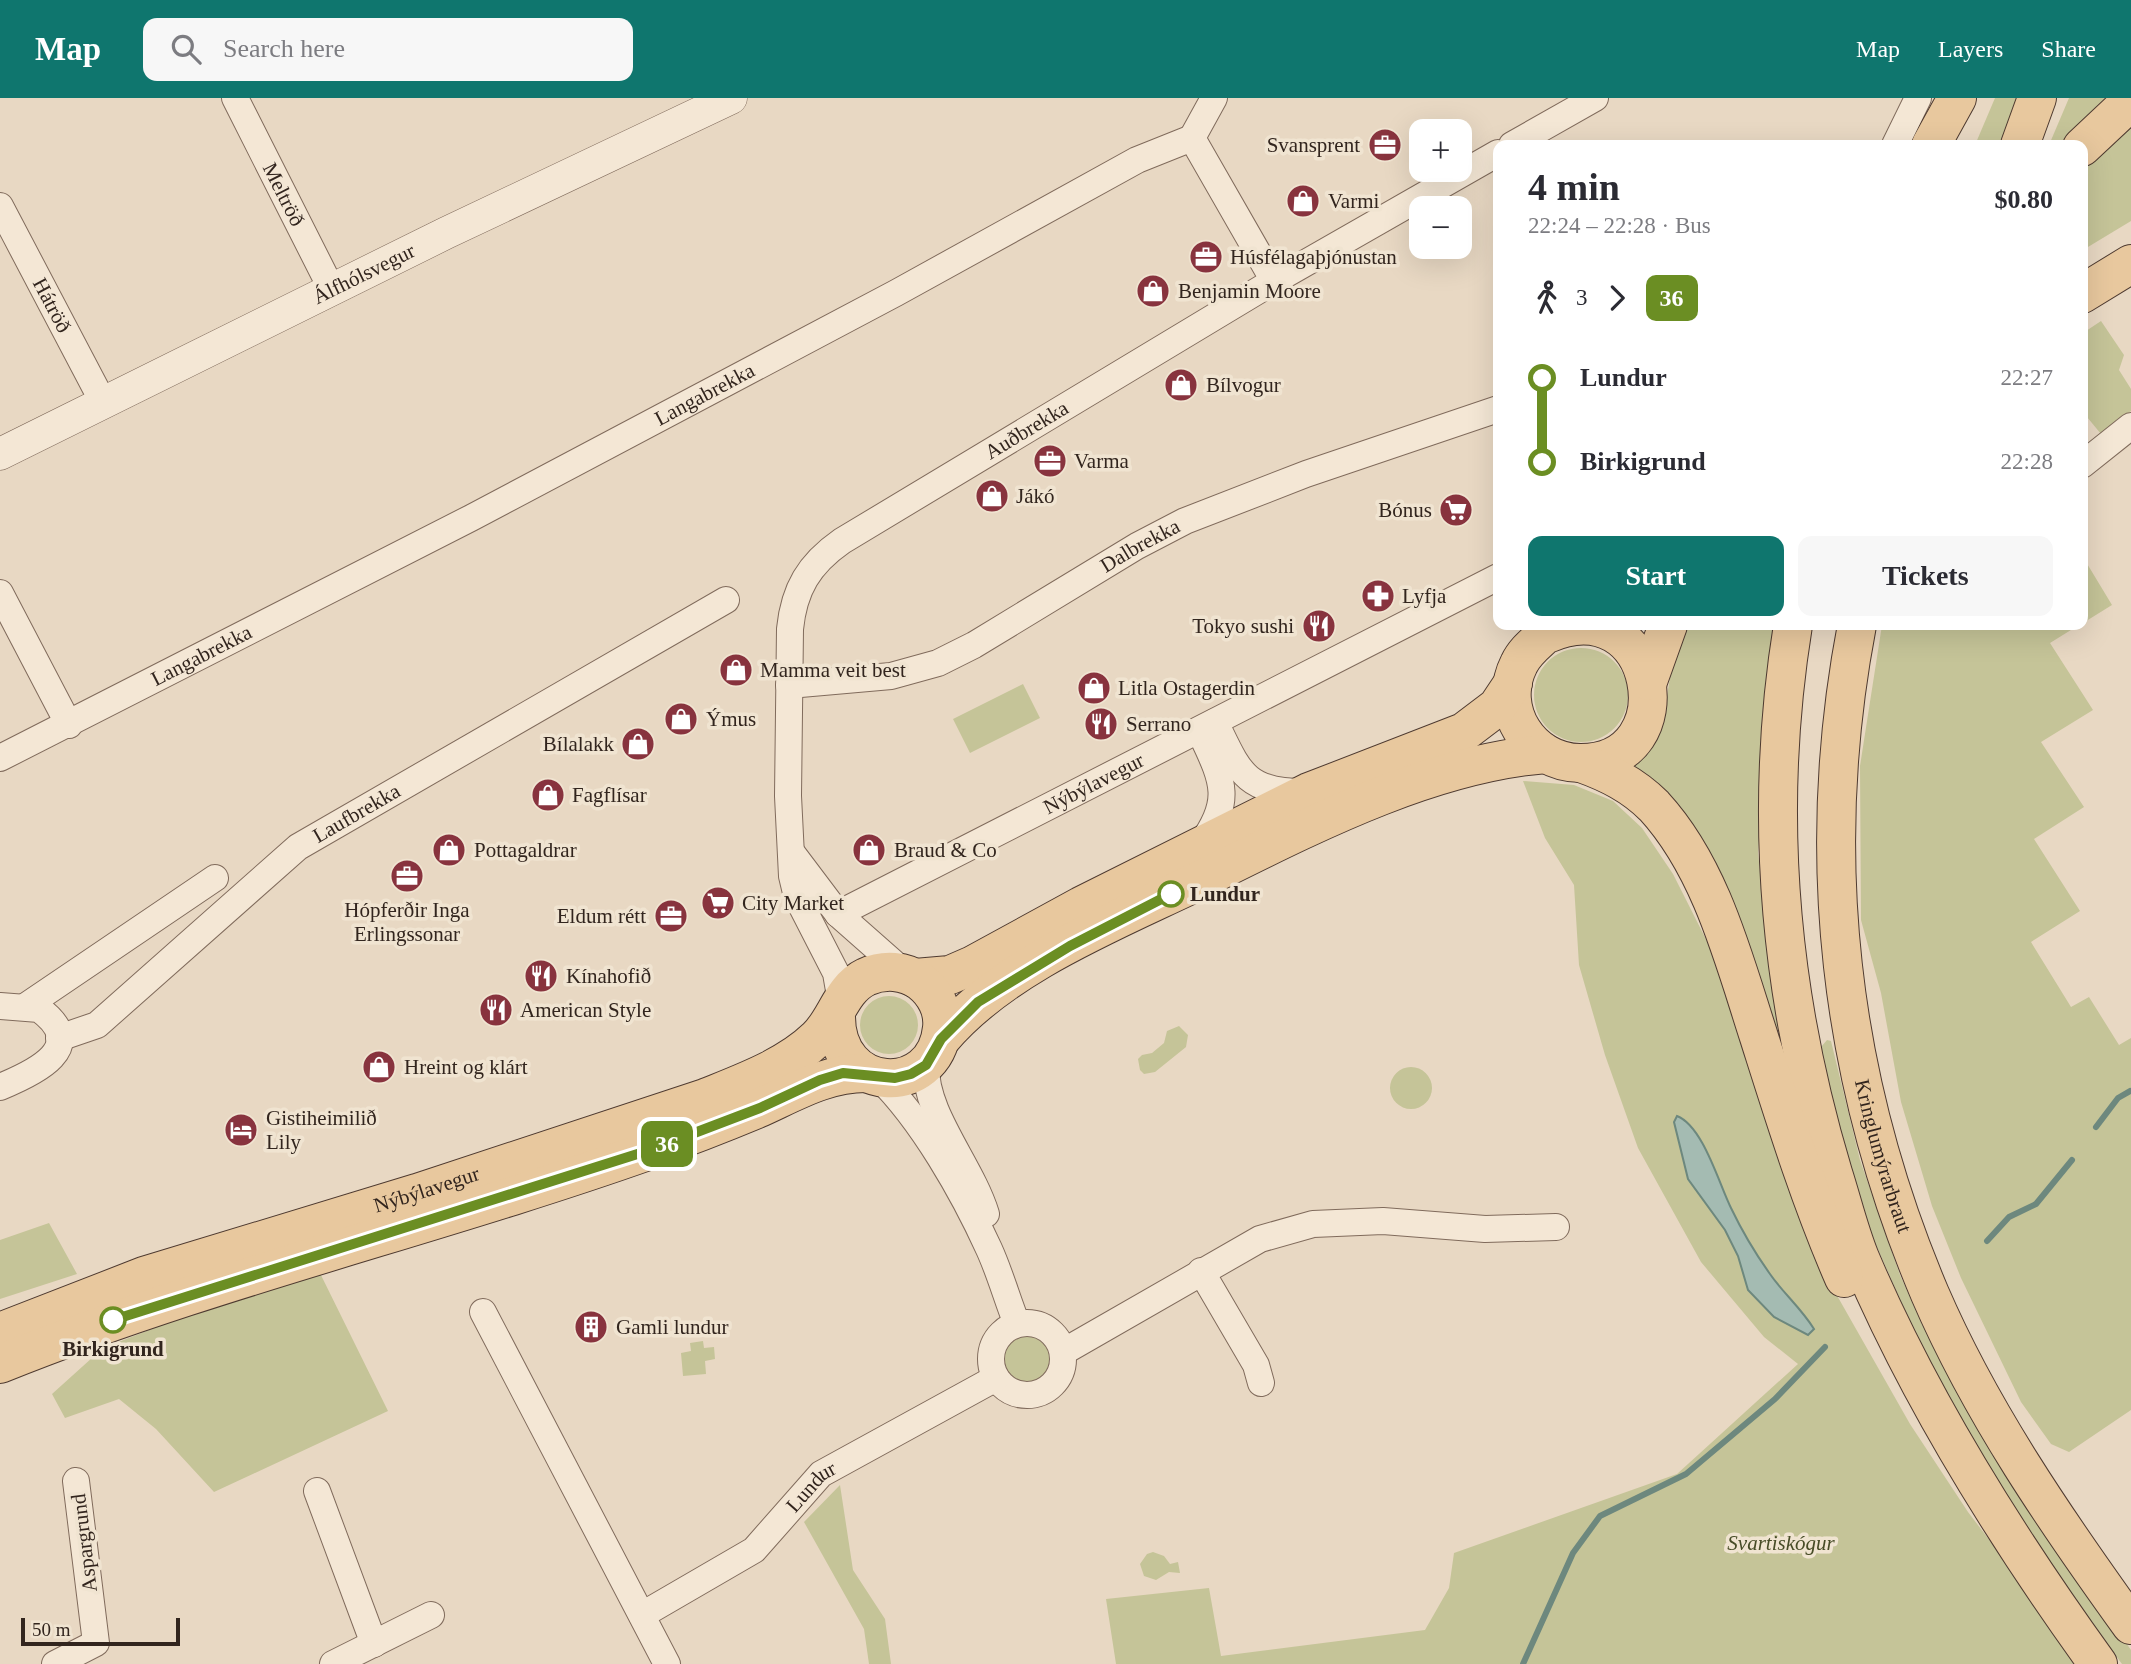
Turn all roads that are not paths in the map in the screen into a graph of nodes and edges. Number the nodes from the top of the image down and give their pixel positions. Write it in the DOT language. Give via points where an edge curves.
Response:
graph roads {
  1 [pos="235,98"];
  2 [pos="731,98"];
  3 [pos="1214,98"];
  4 [pos="1595,98"];
  5 [pos="1918,98"];
  6 [pos="1958,98"];
  7 [pos="1975,98"];
  8 [pos="2037,101"];
  9 [pos="2131,101"];
  10 [pos="1192,138"];
  11 [pos="1521,140"];
  12 [pos="1897,140"];
  13 [pos="1934,140"];
  14 [pos="1958,140"];
  15 [pos="2022,140"];
  16 [pos="2088,141"];
  17 [pos="1493,156"];
  18 [pos="0,206"];
  19 [pos="2131,264"];
  20 [pos="1274,281"];
  21 [pos="2088,289"];
  22 [pos="332,290"];
  23 [pos="104,404"];
  24 [pos="1493,411"];
  25 [pos="2131,426"];
  26 [pos="0,454"];
  27 [pos="2088,459"];
  28 [pos="1493,579"];
  29 [pos="0,593"];
  30 [pos="726,600"];
  31 [pos="1568,630"];
  32 [pos="1580,630"];
  33 [pos="1666,630"];
  34 [pos="1792,630"];
  35 [pos="1856,630"];
  36 [pos="1648,681"];
  37 [pos="1513,683"];
  38 [pos="789,685"];
  39 [pos="69,725"];
  40 [pos="1207,726"];
  41 [pos="0,758"];
  42 [pos="1564,759"];
  43 [pos="1310,792"];
  44 [pos="1200,845"];
  45 [pos="791,851"];
  46 [pos="215,878"];
  47 [pos="838,914"];
  48 [pos="911,976"];
  49 [pos="0,1006"];
  50 [pos="26,1006"];
  51 [pos="839,1008"];
  52 [pos="60,1038"];
  53 [pos="933,1052"];
  54 [pos="872,1075"];
  55 [pos="0,1087"];
  56 [pos="1556,1227"];
  57 [pos="990,1250"];
  58 [pos="1201,1271"];
  59 [pos="483,1312"];
  60 [pos="1017,1324"];
  61 [pos="0,1332"];
  62 [pos="1063,1352"];
  63 [pos="0,1364"];
  64 [pos="996,1378"];
  65 [pos="1261,1383"];
  66 [pos="1952,1441"];
  67 [pos="76,1481"];
  68 [pos="317,1491"];
  69 [pos="431,1615"];
  70 [pos="642,1615"];
  71 [pos="2131,1625"];
  72 [pos="374,1644"];
  73 [pos="54,1664"];
  74 [pos="333,1664"];
  75 [pos="667,1664"];
  76 [pos="2098,1664"];
  1 -- 22 [label="street, Meltröð"];
  2 -- 22 [label="street, Álfhólsvegur"];
  3 -- 10 [label="street"];
  4 -- 11 [label="street"];
  5 -- 12 [label="street"];
  6 -- 13 [label="main road"];
  7 -- 14 [label="main road"];
  8 -- 15 [label="main road"];
  9 -- 16 [label="main road"];
  10 -- 20 [label="street"];
  10 -- 39 [label="street, Langabrekka" via="1137,160 471,518"];
  17 -- 20 [label="street, Auðbrekka"];
  18 -- 23 [label="street, Hátröð"];
  19 -- 21 [label="main road"];
  20 -- 38 [label="street, Auðbrekka" via="824,554 810,568 793,605"];
  22 -- 23 [label="street, Álfhólsvegur"];
  23 -- 26 [label="street, Álfhólsvegur"];
  24 -- 38 [label="street, Dalbrekka" via="1185,521 938,663 891,676"];
  25 -- 27 [label="street"];
  28 -- 40 [label="street, Nýbýlavegur"];
  29 -- 39 [label="street"];
  30 -- 52 [label="street, Laufbrekka" via="298,847 97,1025"];
  31 -- 37 [label="main road" via="1524,655"];
  32 -- 36 [label="main road" via="1623,640 1639,658"];
  33 -- 36 [label="main road"];
  34 -- 66 [label="main road" via="1780,728 1777,837 1792,1004 1814,1109 1859,1255"];
  35 -- 71 [label="main road, Kringlumýrarbraut" via="1836,809 1839,930 1852,1040 1889,1186 1931,1295 1973,1380 2074,1547"];
  36 -- 42 [label="main road" via="1648,708 1630,743 1608,758"];
  37 -- 42 [label="main road" via="1513,706 1521,729"];
  37 -- 43 [label="main road" via="1497,707 1464,733"];
  38 -- 45 [label="street, Auðbrekka"];
  39 -- 41 [label="street, Langabrekka"];
  40 -- 43 [label="street" via="1245,776 1259,786 1276,792"];
  40 -- 44 [label="street" via="1223,799 1215,825"];
  40 -- 47 [label="street, Nýbýlavegur"];
  42 -- 53 [label="main road" via="1504,758 1471,766 1318,824 1151,904 1013,978 978,1002"];
  42 -- 66 [label="main road" via="1605,772 1637,792 1669,826 1692,861 1741,982 1816,1215 1859,1313 1913,1405"];
  43 -- 44 [label="main road"];
  44 -- 48 [label="main road" via="973,965 950,975"];
  45 -- 47 [label="street"];
  45 -- 51 [label="street, Auðbrekka" via="797,897 836,973"];
  46 -- 50 [label="street"];
  47 -- 48 [label="street"];
  48 -- 51 [label="main road" via="880,972 864,978 850,988"];
  48 -- 53 [label="main road" via="929,989 943,1021"];
  49 -- 50 [label="street"];
  50 -- 52 [label="street" via="50,1017"];
  51 -- 54 [label="main road" via="836,1032 841,1049 851,1063"];
  51 -- 61 [label="main road, Nýbýlavegur" via="816,1039 786,1059 705,1098 144,1276"];
  52 -- 55 [label="street" via="47,1064"];
  53 -- 54 [label="main road" via="911,1074 895,1078"];
  53 -- 57 [label="street" via="925,1079 931,1100 981,1197 990,1228"];
  54 -- 57 [label="street" via="892,1091 935,1154"];
  54 -- 63 [label="main road, Nýbýlavegur" via="843,1073 820,1080 647,1151 127,1315"];
  56 -- 58 [label="street" via="1475,1228 1382,1221 1313,1224 1260,1239"];
  57 -- 60 [label="street"];
  58 -- 62 [label="street"];
  58 -- 65 [label="street" via="1256,1365"];
  59 -- 70 [label="street"];
  60 -- 62 [label="street" via="1041,1325"];
  60 -- 64 [label="street" via="993,1346 990,1357"];
  62 -- 64 [label="street" via="1053,1384 1034,1395 1012,1392"];
  64 -- 70 [label="street, Lundur" via="821,1474 754,1550"];
  66 -- 76 [label="main road"];
  67 -- 73 [label="street, Aspargrund" via="96,1643"];
  68 -- 72 [label="street"];
  69 -- 72 [label="street"];
  70 -- 75 [label="street"];
  72 -- 74 [label="street"];
}
